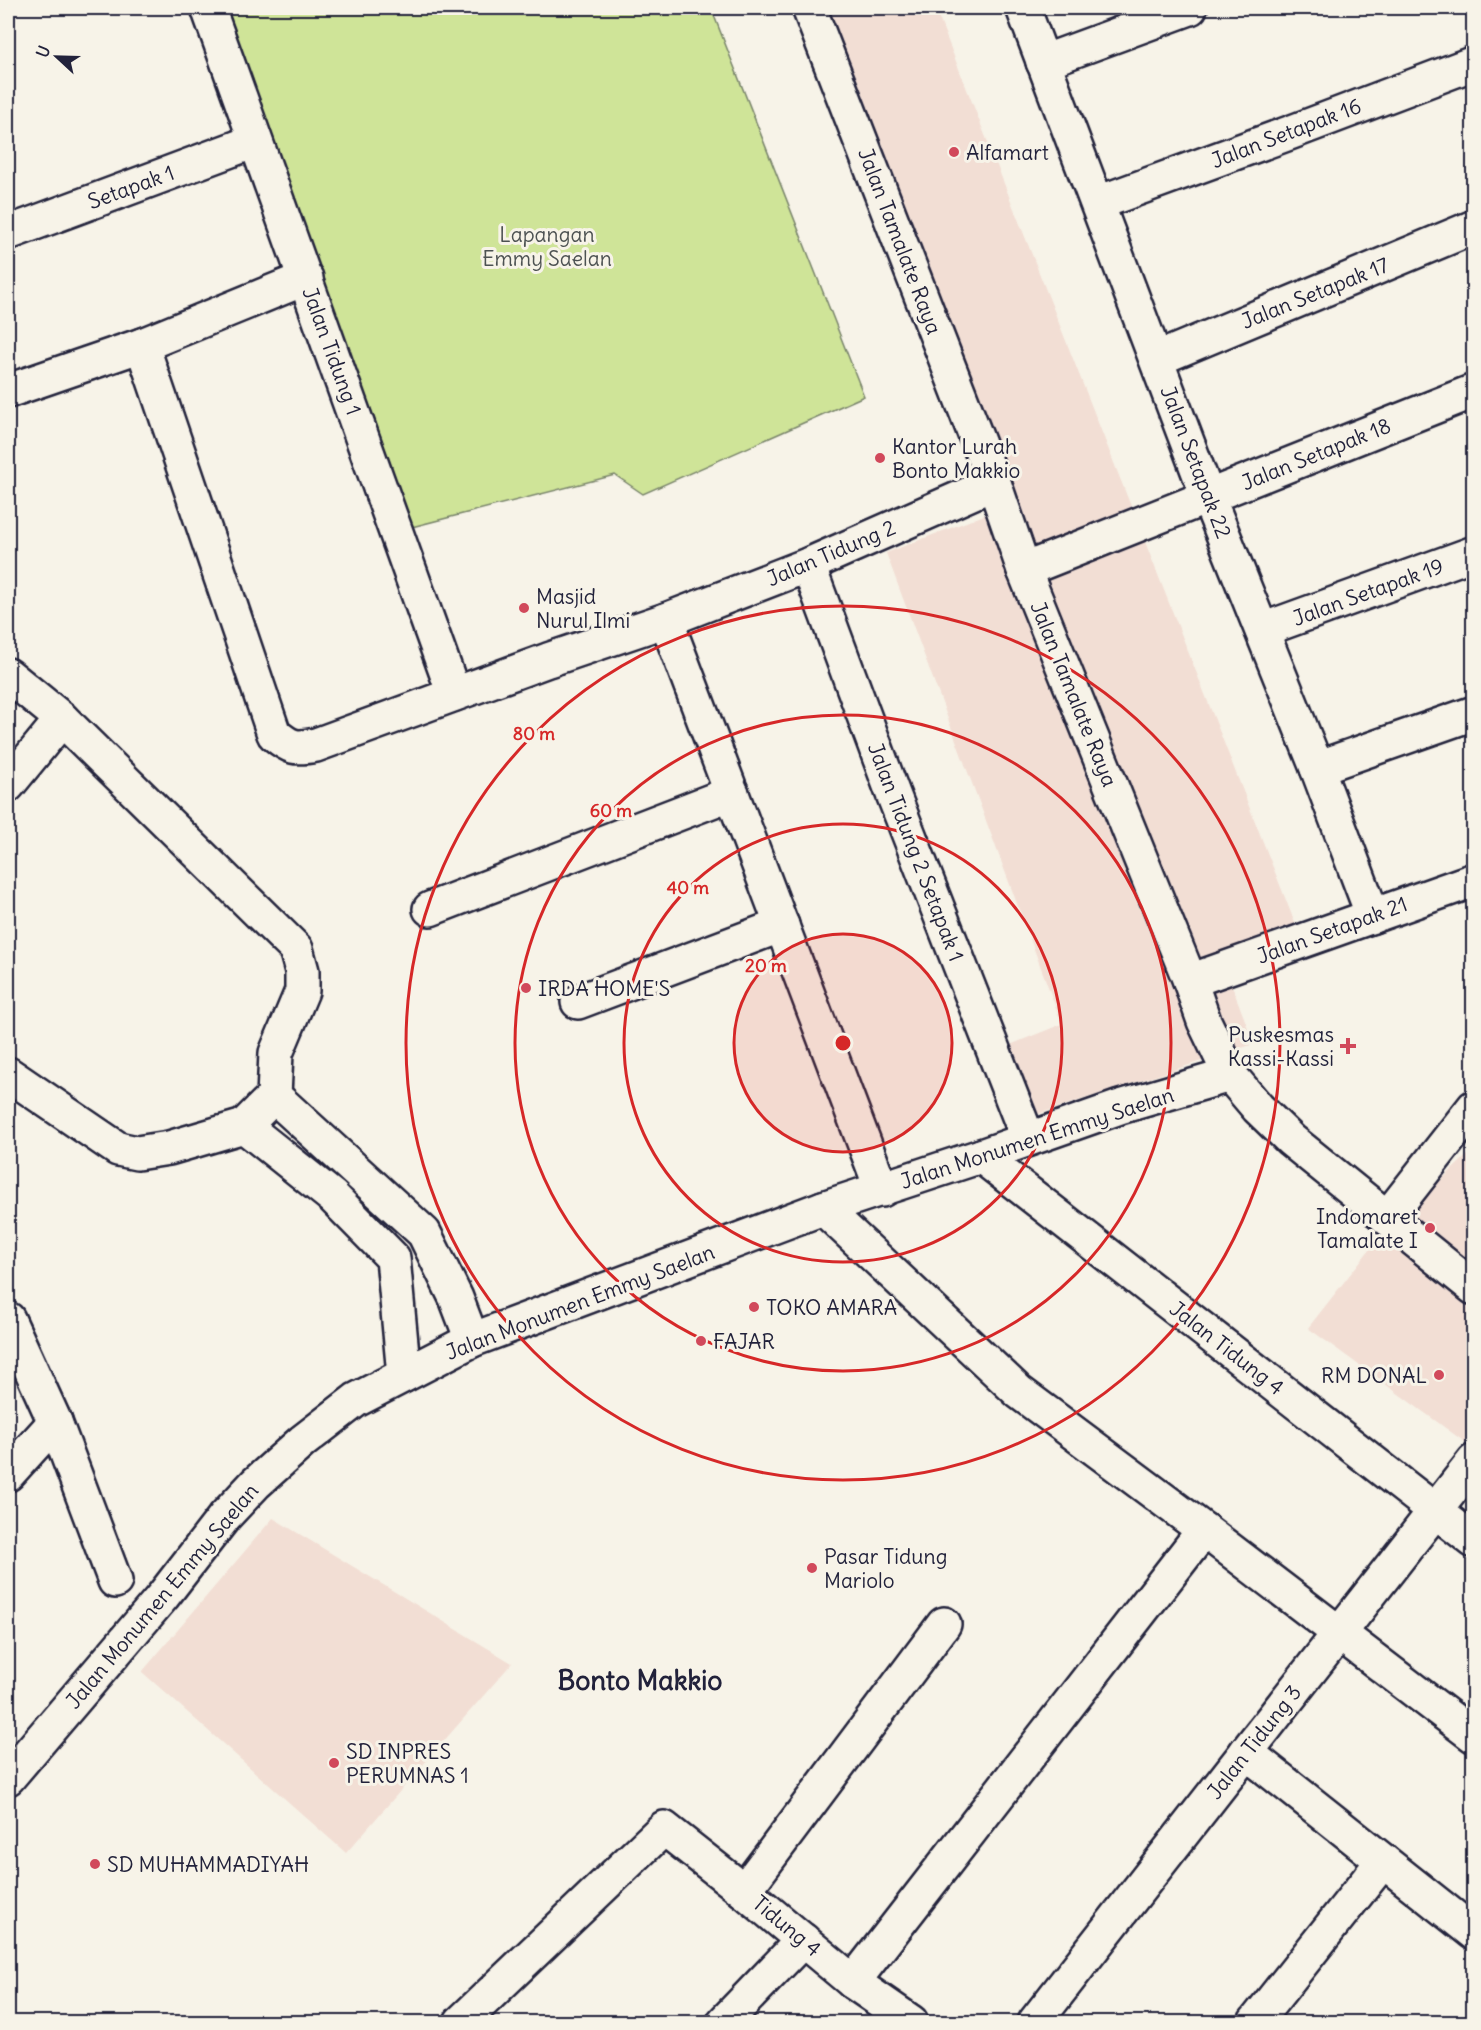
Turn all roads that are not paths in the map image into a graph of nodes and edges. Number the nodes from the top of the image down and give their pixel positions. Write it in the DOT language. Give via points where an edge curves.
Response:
graph roads {
  1 [pos="208,8"];
  2 [pos="809,8"];
  3 [pos="1023,8"];
  4 [pos="1190,8"];
  5 [pos="1043,62"];
  6 [pos="1473,63"];
  7 [pos="255,141"];
  8 [pos="1098,203"];
  9 [pos="1473,227"];
  10 [pos="8,233"];
  11 [pos="306,278"];
  12 [pos="142,345"];
  13 [pos="1157,359"];
  14 [pos="8,391"];
  15 [pos="1473,391"];
  16 [pos="994,483"];
  17 [pos="1208,497"];
  18 [pos="1473,553"];
  19 [pos="808,565"];
  20 [pos="1024,570"];
  21 [pos="666,620"];
  22 [pos="1262,630"];
  23 [pos="8,675"];
  24 [pos="454,694"];
  25 [pos="1473,713"];
  26 [pos="62,719"];
  27 [pos="1317,768"];
  28 [pos="8,785"];
  29 [pos="732,793"];
  30 [pos="1473,880"];
  31 [pos="430,909"];
  32 [pos="1373,916"];
  33 [pos="782,925"];
  34 [pos="1190,981"];
  35 [pos="578,1002"];
  36 [pos="8,1074"];
  37 [pos="1230,1075"];
  38 [pos="274,1096"];
  39 [pos="1473,1107"];
  40 [pos="244,1126"];
  41 [pos="1028,1138"];
  42 [pos="981,1156"];
  43 [pos="882,1190"];
  44 [pos="824,1208"];
  45 [pos="1387,1218"];
  46 [pos="424,1233"];
  47 [pos="393,1258"];
  48 [pos="1473,1288"];
  49 [pos="8,1319"];
  50 [pos="472,1340"];
  51 [pos="404,1375"];
  52 [pos="55,1422"];
  53 [pos="1473,1461"];
  54 [pos="8,1474"];
  55 [pos="1435,1511"];
  56 [pos="1204,1530"];
  57 [pos="1473,1541"];
  58 [pos="115,1581"];
  59 [pos="944,1624"];
  60 [pos="1339,1634"];
  61 [pos="1473,1736"];
  62 [pos="1246,1752"];
  63 [pos="8,1778"];
  64 [pos="1383,1861"];
  65 [pos="744,1891"];
  66 [pos="1473,1933"];
  67 [pos="803,1940"];
  68 [pos="853,1982"];
  69 [pos="461,2022"];
  70 [pos="724,2022"];
  71 [pos="911,2022"];
  72 [pos="1035,2022"];
  73 [pos="1255,2022"];
  1 -- 7 [label="street, Jalan Tidung 1"];
  2 -- 16 [label="street, Jalan Tamalate Raya"];
  3 -- 5 [label="street, Jalan Setapak 22"];
  4 -- 5 [label="street"];
  5 -- 8 [label="street, Jalan Setapak 22"];
  6 -- 8 [label="street, Jalan Setapak 16"];
  7 -- 10 [label="street, Setapak 1"];
  7 -- 11 [label="street, Jalan Tidung 1"];
  8 -- 13 [label="street, Jalan Setapak 22"];
  9 -- 13 [label="street, Jalan Setapak 17"];
  11 -- 12 [label="street"];
  11 -- 24 [label="street, Jalan Tidung 1"];
  12 -- 14 [label="street"];
  12 -- 24 [label="street, Jalan Tidung 2" via="274,734 298,749"];
  13 -- 17 [label="street, Jalan Setapak 22"];
  15 -- 17 [label="street, Jalan Setapak 18"];
  16 -- 19 [label="street, Jalan Tidung 2"];
  16 -- 20 [label="street, Jalan Tamalate Raya"];
  17 -- 20 [label="street, Jalan Setapak 18"];
  17 -- 22 [label="street, Jalan Setapak 22"];
  18 -- 22 [label="street, Jalan Setapak 19"];
  19 -- 21 [label="street, Jalan Tidung 2"];
  19 -- 41 [label="street, Jalan Tidung 2 Setapak 1"];
  20 -- 34 [label="street, Jalan Tamalate Raya"];
  21 -- 24 [label="street, Jalan Tidung 2"];
  21 -- 29 [label="street"];
  22 -- 27 [label="street, Jalan Setapak 22"];
  23 -- 26 [label="street"];
  25 -- 27 [label="street"];
  26 -- 28 [label="street"];
  26 -- 38 [label="street" via="296,949 302,991 276,1053"];
  27 -- 32 [label="street, Jalan Setapak 22"];
  29 -- 31 [label="street"];
  29 -- 33 [label="street"];
  30 -- 32 [label="street, Jalan Setapak 21"];
  32 -- 34 [label="street, Jalan Setapak 21"];
  33 -- 35 [label="street"];
  33 -- 43 [label="street"];
  34 -- 37 [label="street, Jalan Tamalate Raya"];
  36 -- 40 [label="street" via="118,1149 137,1153 169,1148"];
  37 -- 41 [label="street, Jalan Monumen Emmy Saelan"];
  37 -- 45 [label="street, Jalan Tamalate Raya" via="1291,1140"];
  38 -- 40 [label="street"];
  38 -- 46 [label="street"];
  39 -- 45 [label="street"];
  40 -- 47 [label="street" via="333,1197"];
  41 -- 42 [label="street, Jalan Monumen Emmy Saelan"];
  42 -- 43 [label="street, Jalan Monumen Emmy Saelan"];
  42 -- 55 [label="street, Jalan Tidung 4"];
  43 -- 44 [label="street, Jalan Monumen Emmy Saelan"];
  44 -- 50 [label="street, Jalan Monumen Emmy Saelan"];
  44 -- 56 [label="street" via="1019,1392"];
  45 -- 48 [label="street, Jalan Tamalate Raya"];
  46 -- 47 [label="street"];
  46 -- 50 [label="street"];
  47 -- 51 [label="street"];
  49 -- 52 [label="street"];
  50 -- 51 [label="street, Jalan Monumen Emmy Saelan"];
  51 -- 63 [label="street, Jalan Monumen Emmy Saelan" via="356,1400 256,1483"];
  52 -- 54 [label="street"];
  52 -- 58 [label="street"];
  53 -- 55 [label="street, Jalan Tidung 3"];
  55 -- 57 [label="street, Jalan Tidung 4"];
  55 -- 60 [label="street, Jalan Tidung 3"];
  56 -- 60 [label="street"];
  56 -- 68 [label="street"];
  59 -- 65 [label="street"];
  60 -- 61 [label="street"];
  60 -- 62 [label="street, Jalan Tidung 3"];
  62 -- 64 [label="street"];
  62 -- 72 [label="street, Jalan Tidung 3"];
  64 -- 66 [label="street"];
  64 -- 73 [label="street"];
  65 -- 67 [label="street, Tidung 4"];
  65 -- 69 [label="street, Tidung 4" via="664,1828"];
  67 -- 68 [label="street, Tidung 4"];
  67 -- 70 [label="street"];
  68 -- 71 [label="street, Tidung 4"];
}
